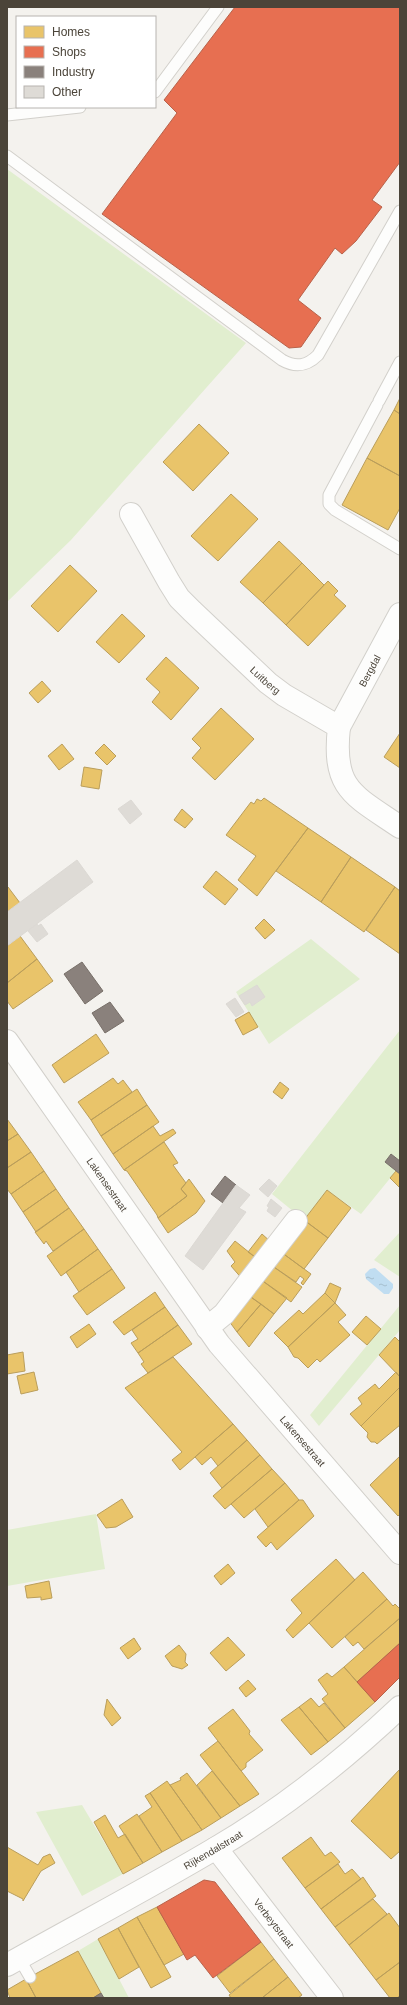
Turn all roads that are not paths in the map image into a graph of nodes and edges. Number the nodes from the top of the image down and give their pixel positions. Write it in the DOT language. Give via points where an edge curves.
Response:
graph roads {
  1 [pos="218,7"];
  2 [pos="156,91"];
  3 [pos="71,108"];
  4 [pos="7,115"];
  5 [pos="7,156"];
  6 [pos="400,211"];
  7 [pos="400,362"];
  8 [pos="131,514"];
  9 [pos="400,549"];
  10 [pos="400,614"];
  11 [pos="339,727"];
  12 [pos="400,827"];
  13 [pos="7,1041"];
  14 [pos="296,1221"];
  15 [pos="207,1328"];
  16 [pos="400,1552"];
  17 [pos="400,1707"];
  18 [pos="216,1848"];
  19 [pos="13,1961"];
  20 [pos="30,1977"];
  21 [pos="332,1998"];
  1 -- 2 [label="lane"];
  3 -- 4 [label="lane"];
  5 -- 6 [label="lane" via="282,360 298,365 305,364 318,355"];
  7 -- 9 [label="lane" via="329,495 329,504 335,510"];
  8 -- 11 [label="street, Luitberg" via="179,598 279,691"];
  10 -- 11 [label="street, Bergdal"];
  11 -- 12 [label="street" via="337,756 340,774 346,784 367,804"];
  13 -- 15 [label="street, Lakensestraat"];
  14 -- 15 [label="street" via="224,1314"];
  15 -- 16 [label="street, Lakensestraat" via="238,1368"];
  17 -- 18 [label="street, Rijkendalstraat" via="332,1766"];
  18 -- 19 [label="street, Rijkendalstraat"];
  18 -- 21 [label="street, Verbeytstraat"];
  19 -- 20 [label="lane"];
}
